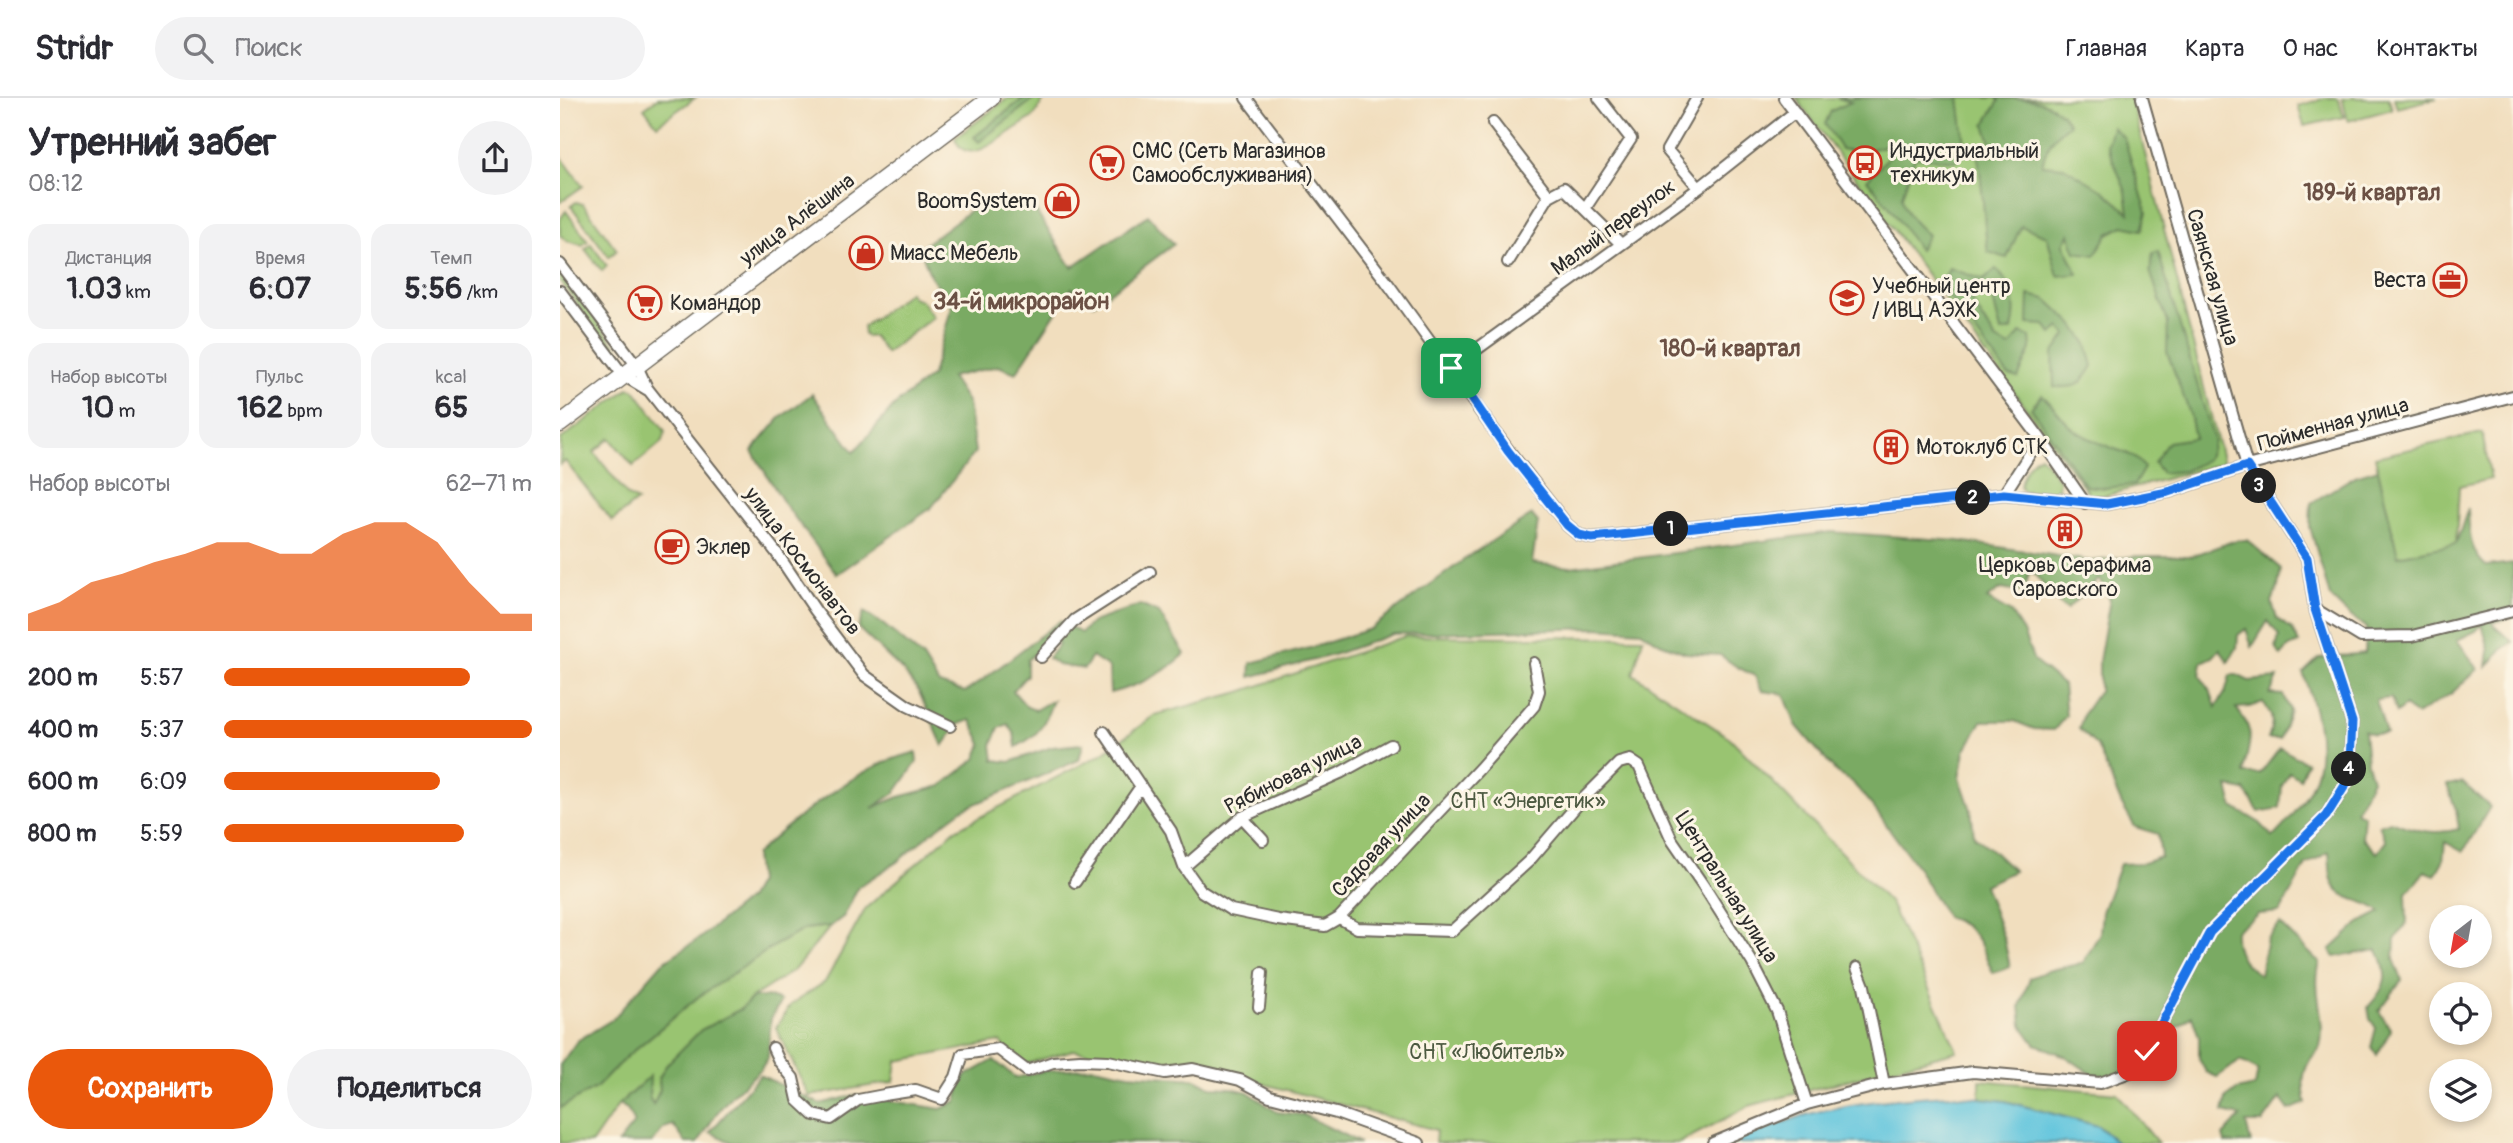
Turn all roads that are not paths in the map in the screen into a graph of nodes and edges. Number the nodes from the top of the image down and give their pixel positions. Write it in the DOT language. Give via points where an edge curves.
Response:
graph roads {
  1 [pos="992,98"];
  2 [pos="1246,98"];
  3 [pos="1598,98"];
  4 [pos="1697,98"];
  5 [pos="1784,98"];
  6 [pos="2142,98"];
  7 [pos="1795,112"];
  8 [pos="1493,123"];
  9 [pos="1699,188"];
  10 [pos="1549,196"];
  11 [pos="1586,207"];
  12 [pos="1621,244"];
  13 [pos="1508,262"];
  14 [pos="560,264"];
  15 [pos="560,291"];
  16 [pos="637,366"];
  17 [pos="1451,368"];
  18 [pos="623,375"];
  19 [pos="650,391"];
  20 [pos="2513,396"];
  21 [pos="560,424"];
  22 [pos="2040,438"];
  23 [pos="2247,466"];
  24 [pos="2004,494"];
  25 [pos="2085,503"];
  26 [pos="1150,572"];
  27 [pos="2315,609"];
  28 [pos="2513,611"];
  29 [pos="1041,657"];
  30 [pos="1534,663"];
  31 [pos="950,726"];
  32 [pos="1104,732"];
  33 [pos="1391,745"];
  34 [pos="1141,786"];
  35 [pos="1242,817"];
  36 [pos="1263,840"];
  37 [pos="1184,867"];
  38 [pos="1075,881"];
  39 [pos="1339,918"];
  40 [pos="1857,968"];
  41 [pos="1262,974"];
  42 [pos="1259,1007"];
  43 [pos="773,1048"];
  44 [pos="1884,1084"];
  45 [pos="1807,1104"];
  46 [pos="1419,1143"];
  47 [pos="1713,1143"];
  1 -- 16 [label="street, улица Алёшина"];
  2 -- 17 [label="street"];
  3 -- 11 [label="street" via="1631,139"];
  4 -- 9 [label="street" via="1667,150"];
  5 -- 7 [label="street"];
  6 -- 23 [label="street, Саянская улица"];
  7 -- 9 [label="street, Малый переулок"];
  7 -- 22 [label="street"];
  8 -- 10 [label="street"];
  9 -- 12 [label="street, Малый переулок"];
  10 -- 11 [label="street" via="1564,188"];
  10 -- 13 [label="street"];
  11 -- 12 [label="street"];
  12 -- 17 [label="street, Малый переулок"];
  14 -- 16 [label="street, улица Космонавтов"];
  15 -- 18 [label="street, улица Космонавтов"];
  16 -- 18 [label="street, улица Алёшина"];
  16 -- 19 [label="street, улица Космонавтов"];
  17 -- 24 [label="street, Пойменная улица" via="1567,525 1592,538"];
  18 -- 19 [label="street, улица Космонавтов"];
  18 -- 21 [label="street, улица Алёшина"];
  19 -- 31 [label="street, улица Космонавтов" via="776,552 867,682"];
  20 -- 23 [label="street, Пойменная улица"];
  22 -- 24 [label="street"];
  22 -- 25 [label="street"];
  23 -- 25 [label="street, Пойменная улица" via="2168,492 2107,504"];
  23 -- 27 [label="street, Саянская улица" via="2307,558"];
  24 -- 25 [label="street, Пойменная улица"];
  26 -- 29 [label="street" via="1075,620"];
  27 -- 28 [label="street" via="2361,637 2412,636"];
  27 -- 44 [label="street, Саянская улица" via="2352,722 2349,779 2326,816 2210,932 2147,1051 2130,1072 2100,1083 1973,1072"];
  30 -- 39 [label="street, Садовая улица" via="1539,691 1534,706"];
  32 -- 34 [label="street, Центральная улица"];
  33 -- 35 [label="street, Рябиновая улица"];
  34 -- 37 [label="street, Центральная улица" via="1171,831"];
  34 -- 38 [label="street"];
  35 -- 36 [label="street"];
  35 -- 37 [label="street, Рябиновая улица"];
  37 -- 39 [label="street, Центральная улица" via="1201,891 1231,910 1325,926"];
  39 -- 45 [label="street, Центральная улица" via="1357,928 1452,931 1529,862 1619,763 1630,760 1639,766 1672,841 1765,986"];
  40 -- 44 [label="street"];
  41 -- 42 [label="street"];
  43 -- 46 [label="street" via="793,1078 798,1100 814,1115 831,1119 858,1100 884,1095 916,1090 942,1099 956,1077 962,1054 998,1049 1027,1071 1080,1059 1165,1073 1193,1069 1240,1080 1270,1096"];
  44 -- 45 [label="street, Саянская улица"];
  45 -- 47 [label="street, Саянская улица"];
}
